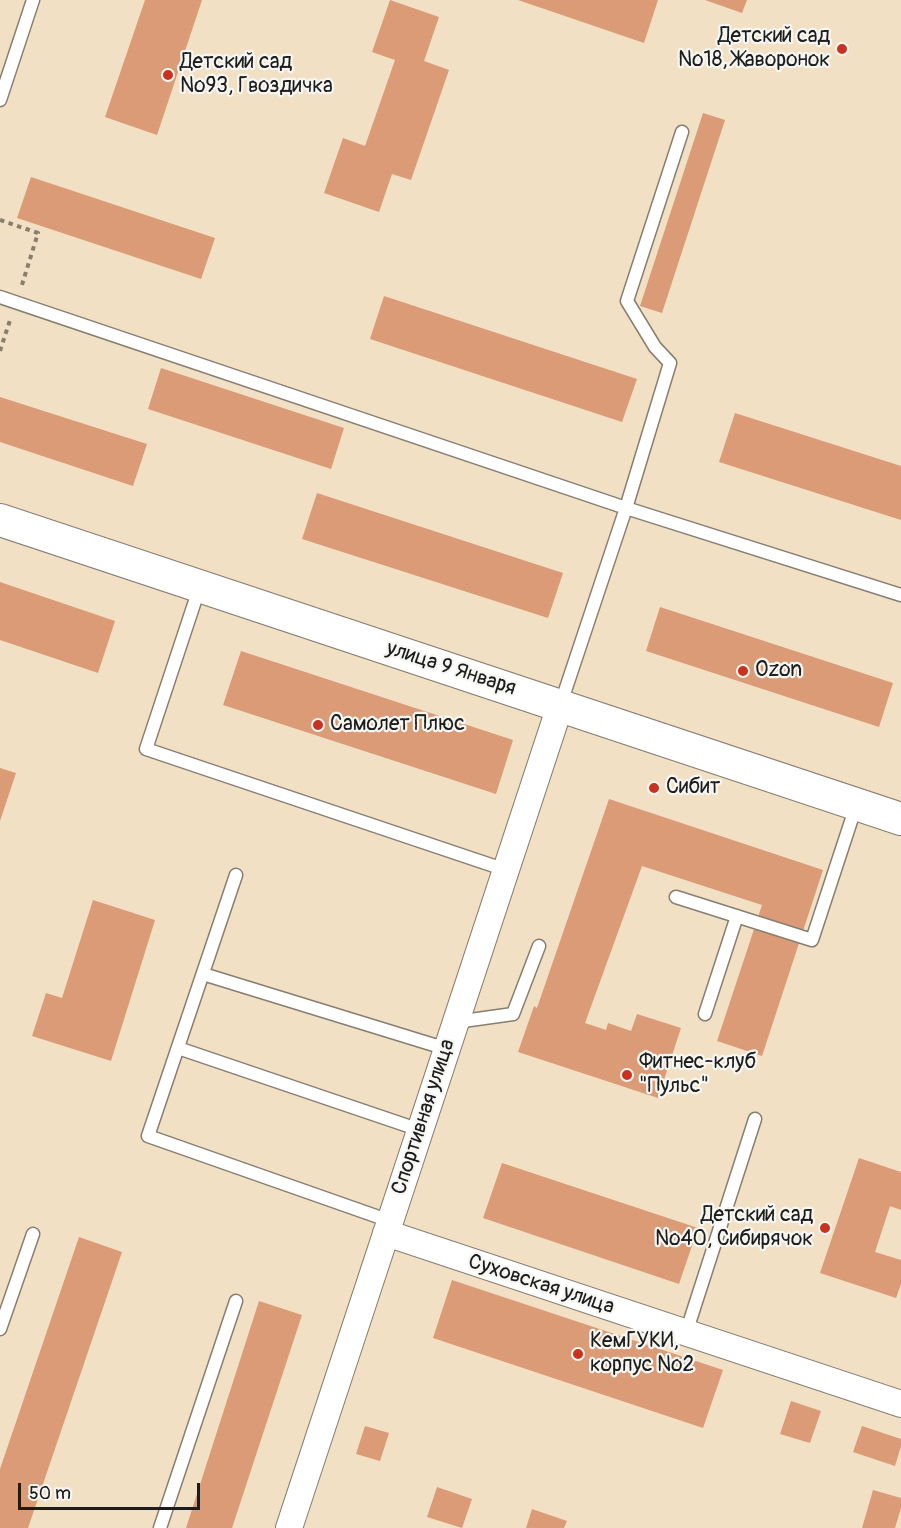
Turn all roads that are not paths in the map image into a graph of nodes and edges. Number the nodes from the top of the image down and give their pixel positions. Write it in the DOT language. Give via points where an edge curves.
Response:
graph roads {
  1 [pos="33,0"];
  2 [pos="0,100"];
  3 [pos="682,132"];
  4 [pos="0,297"];
  5 [pos="626,508"];
  6 [pos="0,520"];
  7 [pos="200,586"];
  8 [pos="901,595"];
  9 [pos="560,706"];
  10 [pos="857,805"];
  11 [pos="901,819"];
  12 [pos="506,870"];
  13 [pos="236,875"];
  14 [pos="676,897"];
  15 [pos="737,916"];
  16 [pos="539,946"];
  17 [pos="203,974"];
  18 [pos="705,1014"];
  19 [pos="456,1022"];
  20 [pos="178,1048"];
  21 [pos="447,1049"];
  22 [pos="755,1119"];
  23 [pos="420,1130"];
  24 [pos="388,1227"];
  25 [pos="33,1233"];
  26 [pos="236,1301"];
  27 [pos="0,1329"];
  28 [pos="686,1333"];
  29 [pos="901,1404"];
  30 [pos="160,1528"];
  31 [pos="289,1528"];
  1 -- 2 [label="lane"];
  3 -- 5 [label="lane" via="627,301 655,347 670,363"];
  4 -- 5 [label="lane"];
  5 -- 8 [label="lane"];
  5 -- 9 [label="lane"];
  6 -- 7 [label="street, улица 9 Января"];
  7 -- 9 [label="street, улица 9 Января"];
  7 -- 12 [label="lane" via="146,749"];
  9 -- 10 [label="street, улица 9 Января"];
  9 -- 12 [label="street, Спортивная улица"];
  10 -- 11 [label="street, улица 9 Января"];
  10 -- 15 [label="lane" via="812,940"];
  12 -- 19 [label="street, Спортивная улица"];
  13 -- 17 [label="lane"];
  14 -- 15 [label="lane"];
  15 -- 18 [label="lane"];
  16 -- 19 [label="lane" via="513,1014"];
  17 -- 20 [label="lane"];
  17 -- 21 [label="lane"];
  19 -- 21 [label="street, Спортивная улица"];
  20 -- 23 [label="lane"];
  20 -- 24 [label="lane" via="148,1136"];
  21 -- 23 [label="street, Спортивная улица"];
  22 -- 28 [label="lane"];
  23 -- 24 [label="street, Спортивная улица"];
  24 -- 28 [label="street, Суховская улица"];
  24 -- 31 [label="street, Спортивная улица"];
  25 -- 27 [label="lane"];
  26 -- 30 [label="lane"];
  28 -- 29 [label="street, Суховская улица"];
}
